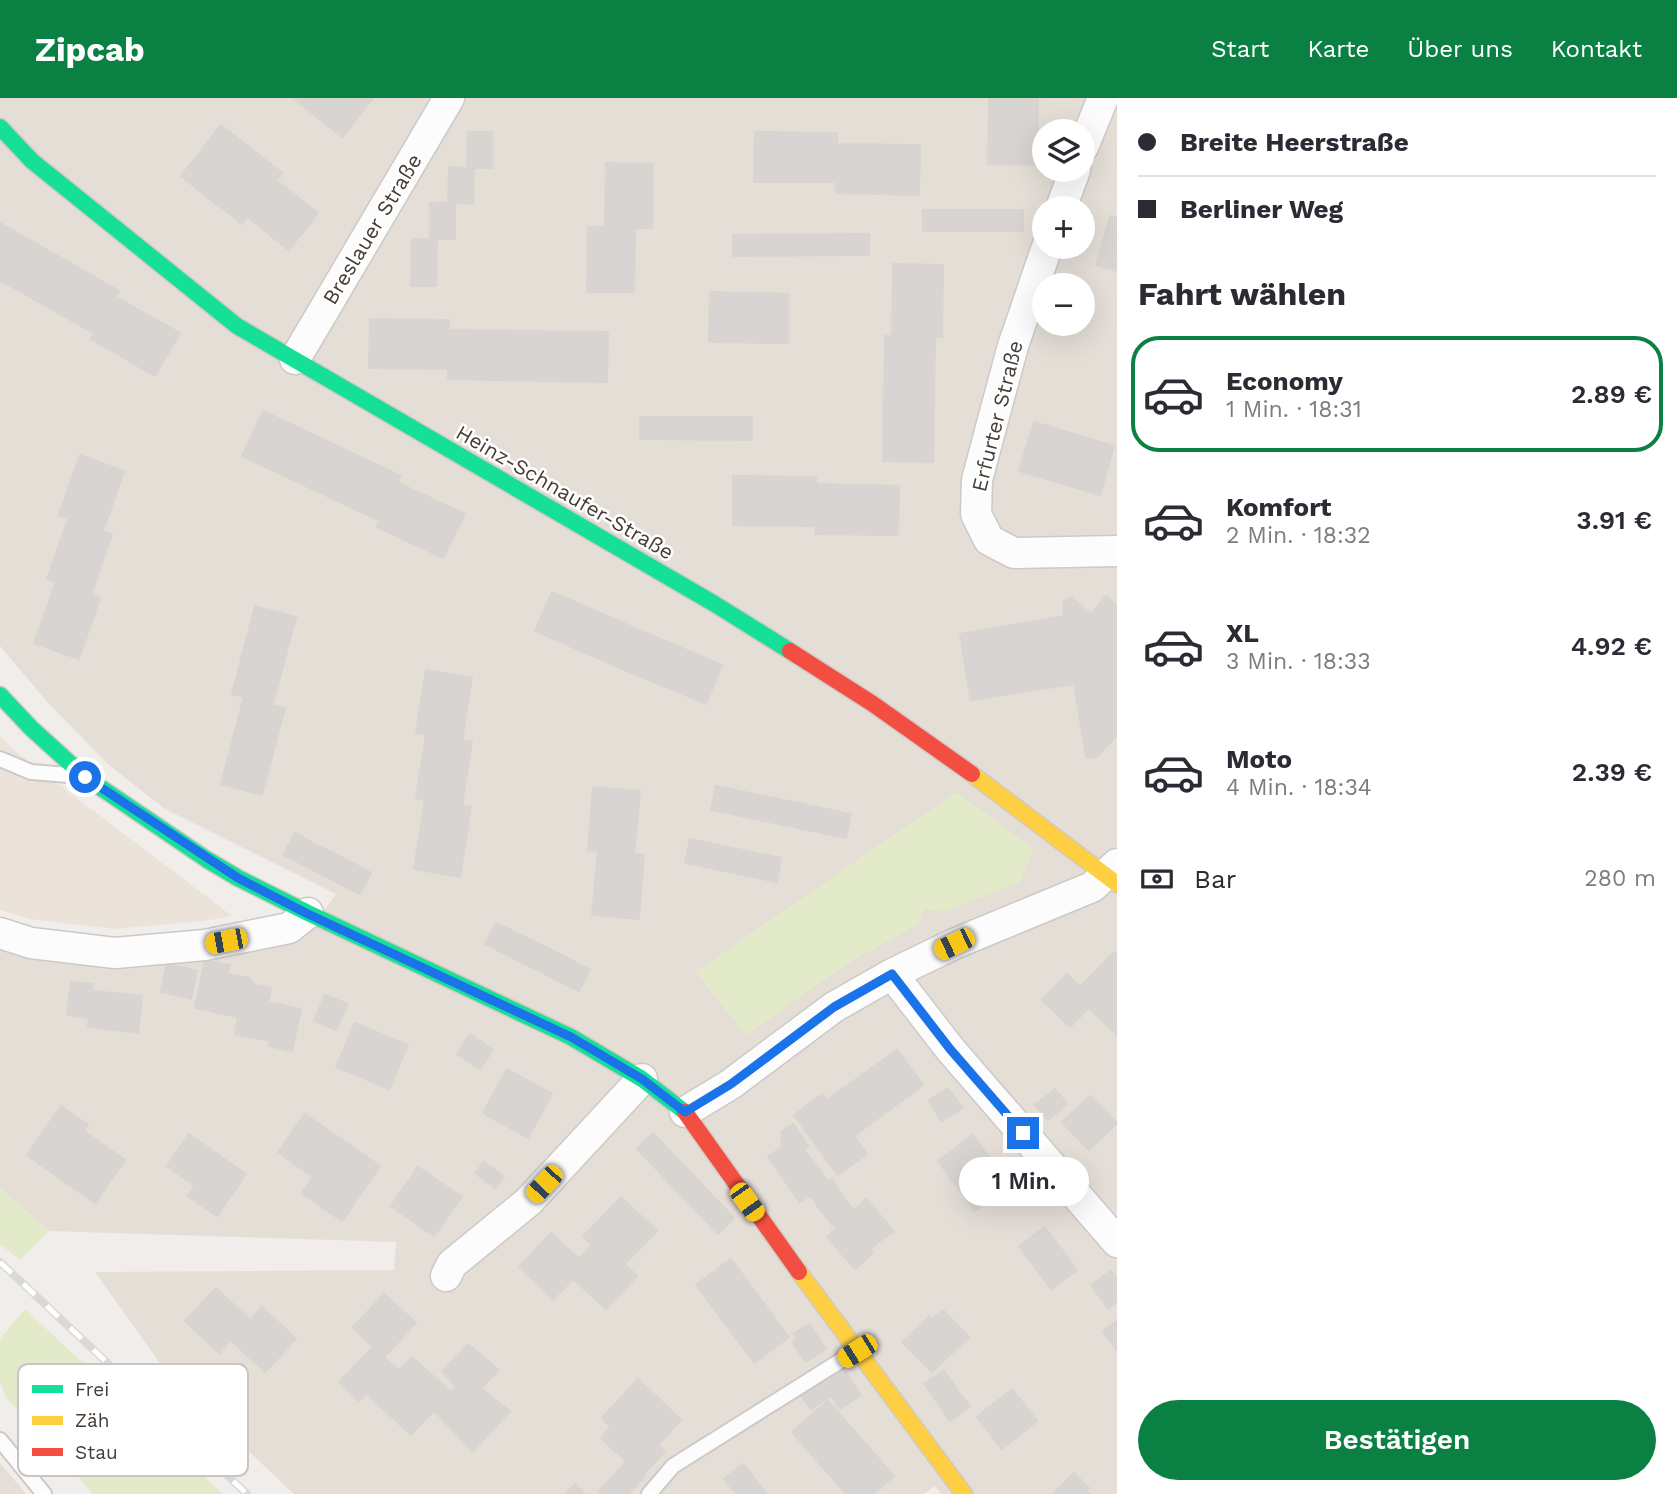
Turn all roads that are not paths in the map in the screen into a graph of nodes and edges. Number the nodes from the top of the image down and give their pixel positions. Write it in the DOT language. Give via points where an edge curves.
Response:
graph roads {
  1 [pos="449,98"];
  2 [pos="1103,98"];
  3 [pos="1094,119"];
  4 [pos="0,127"];
  5 [pos="1043,259"];
  6 [pos="295,359"];
  7 [pos="1117,551"];
  8 [pos="0,695"];
  9 [pos="0,759"];
  10 [pos="85,777"];
  11 [pos="1113,874"];
  12 [pos="308,914"];
  13 [pos="0,933"];
  14 [pos="892,974"];
  15 [pos="642,1079"];
  16 [pos="685,1112"];
  17 [pos="1117,1242"];
  18 [pos="446,1276"];
  19 [pos="857,1351"];
  20 [pos="0,1440"];
  21 [pos="18,1462"];
  22 [pos="29,1476"];
  23 [pos="44,1494"];
  24 [pos="649,1494"];
  25 [pos="964,1494"];
  1 -- 6 [label="street, Breslauer Straße"];
  2 -- 3 [label="street"];
  4 -- 6 [label="street, Heinz-Schnaufer-Straße" via="32,161 237,326"];
  5 -- 7 [label="street, Erfurter Straße" via="993,418 977,480 976,514 989,540 1014,553"];
  6 -- 11 [label="street, Heinz-Schnaufer-Straße" via="713,603 863,698"];
  8 -- 10 [label="street"];
  9 -- 10 [label="lane" via="31,772"];
  10 -- 12 [label="street" via="206,859"];
  11 -- 14 [label="street"];
  12 -- 13 [label="street" via="289,928 205,945 115,953 31,943"];
  12 -- 15 [label="street" via="571,1037"];
  14 -- 16 [label="street" via="834,1007 731,1084"];
  14 -- 17 [label="street" via="950,1049"];
  15 -- 16 [label="street"];
  15 -- 18 [label="street" via="528,1202 452,1264"];
  16 -- 19 [label="street"];
  19 -- 24 [label="lane" via="673,1466"];
  19 -- 25 [label="street"];
  20 -- 21 [label="lane"];
  22 -- 23 [label="lane"];
}
